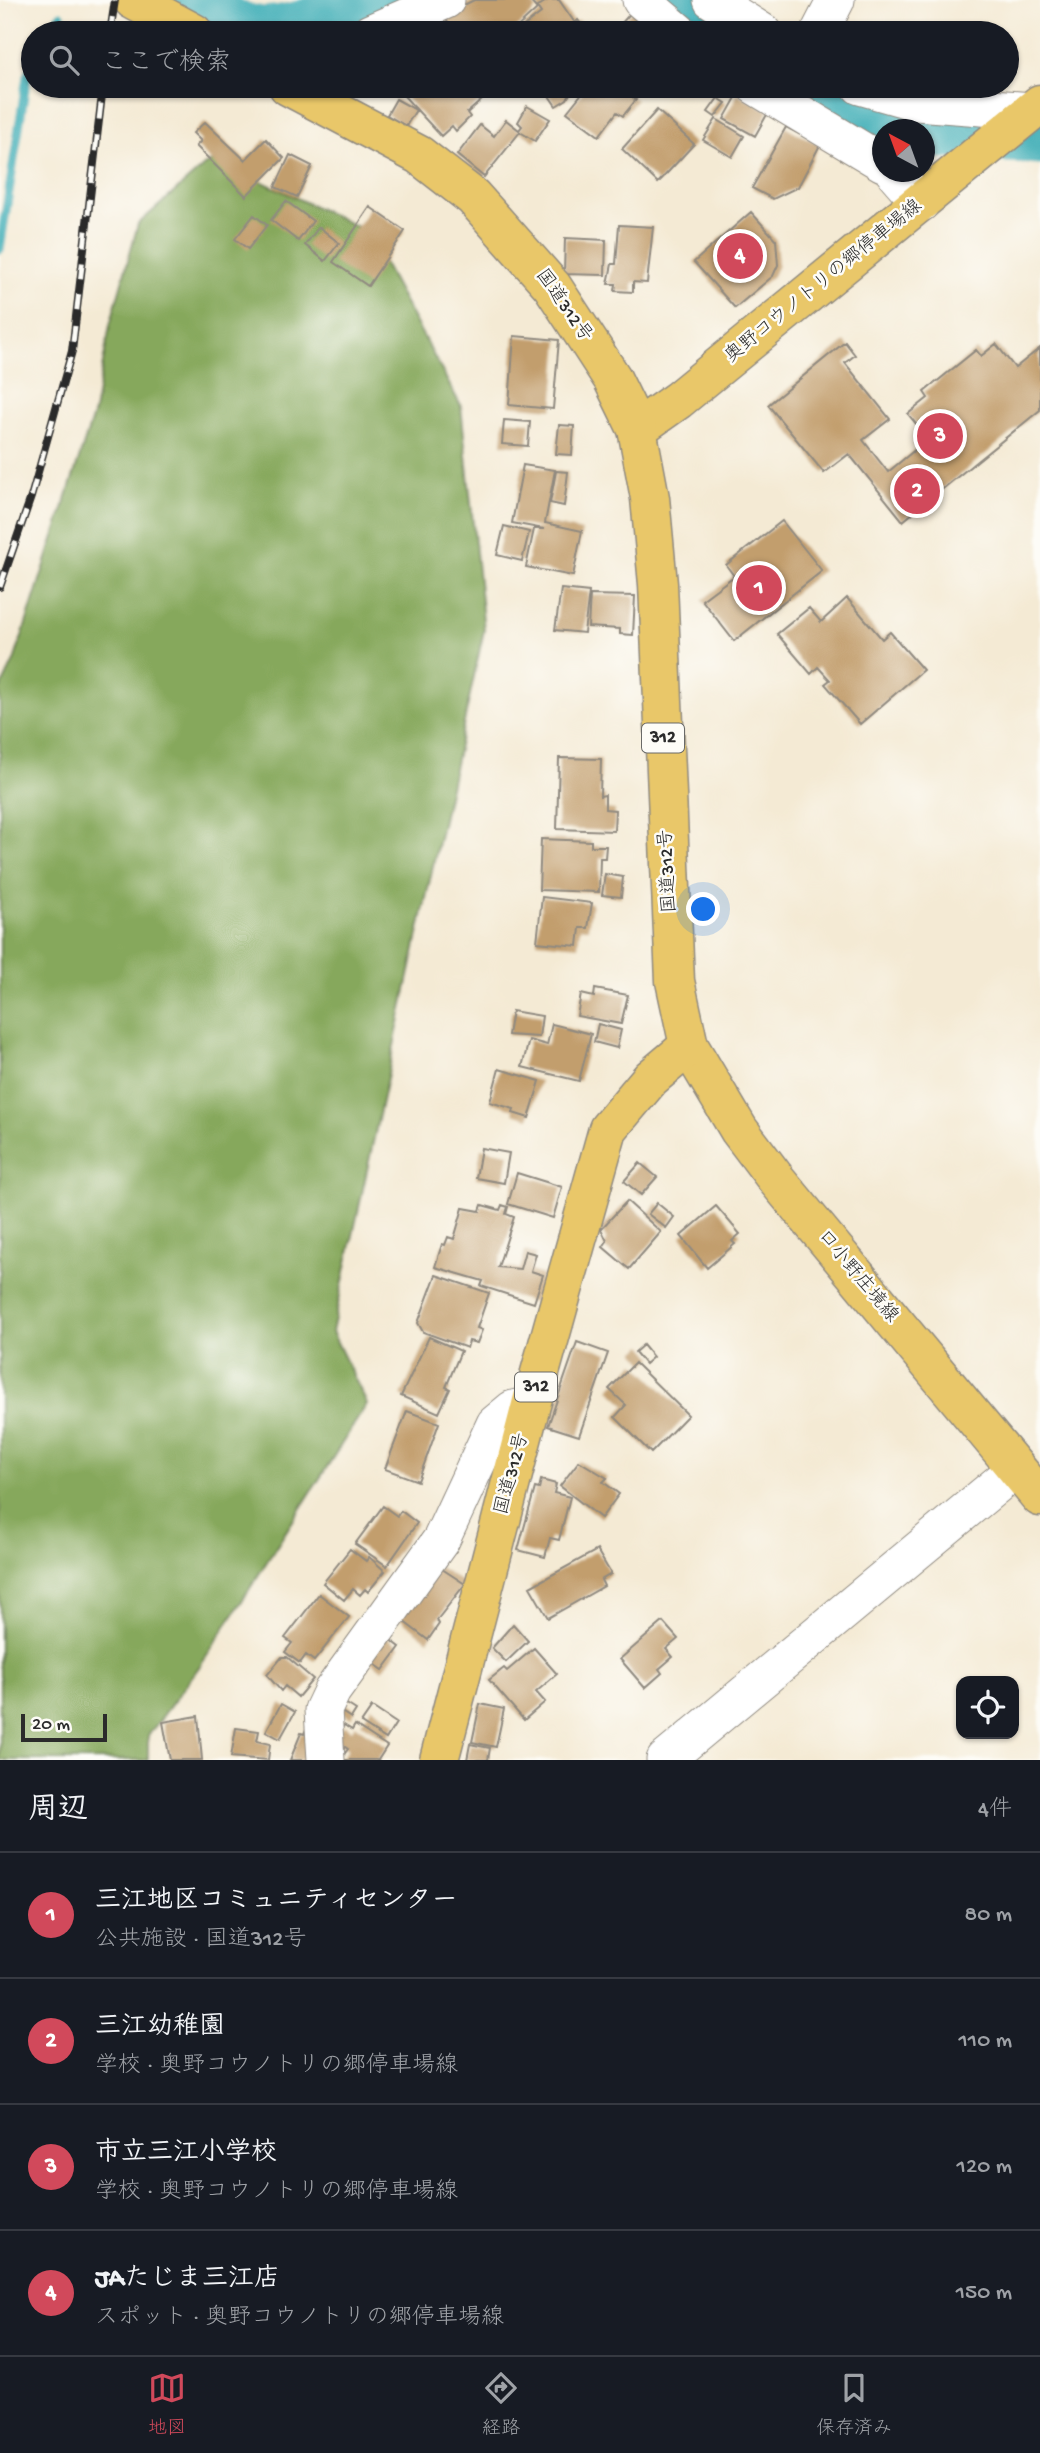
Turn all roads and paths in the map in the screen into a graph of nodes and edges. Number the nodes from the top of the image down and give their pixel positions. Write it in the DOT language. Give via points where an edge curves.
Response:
graph roads {
  1 [pos="133,0"];
  2 [pos="446,0"];
  3 [pos="641,0"];
  4 [pos="712,0"];
  5 [pos="836,0"];
  6 [pos="172,21"];
  7 [pos="398,21"];
  8 [pos="666,21"];
  9 [pos="745,21"];
  10 [pos="825,21"];
  11 [pos="311,98"];
  12 [pos="787,98"];
  13 [pos="902,98"];
  14 [pos="1032,110"];
  15 [pos="872,156"];
  16 [pos="903,182"];
  17 [pos="921,203"];
  18 [pos="637,429"];
  19 [pos="690,1046"];
  20 [pos="531,1405"];
  21 [pos="1028,1483"];
  22 [pos="326,1760"];
  23 [pos="439,1760"];
  24 [pos="666,1760"];
  1 -- 6 [label="main road"];
  2 -- 7 [label="street"];
  3 -- 8 [label="street"];
  4 -- 9 [label="street"];
  5 -- 10 [label="street"];
  11 -- 18 [label="main road, 国道312号 / 312" via="419,155 473,197 551,286 612,378"];
  12 -- 15 [label="street"];
  13 -- 14 [label="street"];
  14 -- 17 [label="main road, 奥野コウノトリの郷停車場線"];
  16 -- 17 [label="street"];
  17 -- 18 [label="main road, 奥野コウノトリの郷停車場線"];
  18 -- 19 [label="main road, 国道312号 / 312" via="650,498 658,584 675,981"];
  19 -- 20 [label="main road, 国道312号 / 312" via="651,1078 608,1129"];
  19 -- 21 [label="main road, 口小野庄境線" via="732,1120 776,1179"];
  20 -- 22 [label="street" via="513,1409 495,1424 442,1540 332,1691 323,1710"];
  20 -- 23 [label="main road, 国道312号 / 312"];
  21 -- 24 [label="street"];
}
